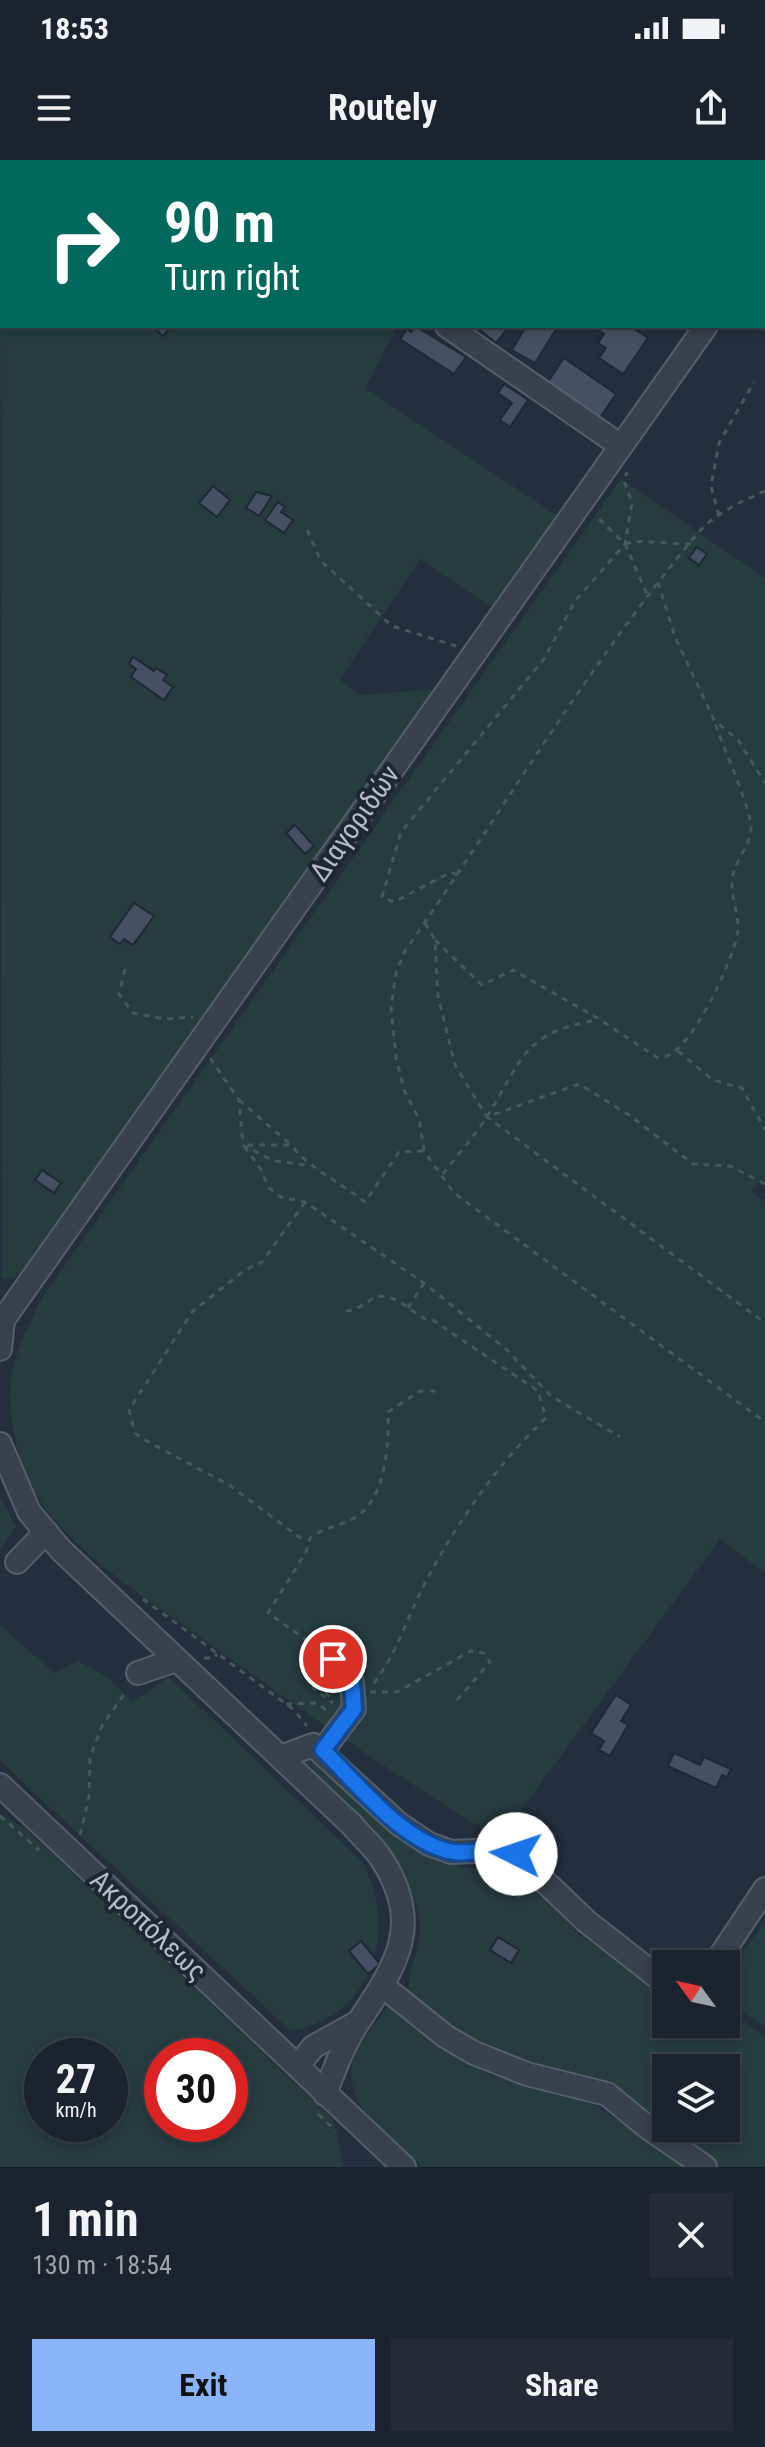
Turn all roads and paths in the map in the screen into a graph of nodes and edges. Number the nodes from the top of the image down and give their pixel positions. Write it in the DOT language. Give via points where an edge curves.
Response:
graph roads {
  1 [pos="450,328"];
  2 [pos="705,328"];
  3 [pos="754,382"];
  4 [pos="621,446"];
  5 [pos="765,491"];
  6 [pos="719,516"];
  7 [pos="599,519"];
  8 [pos="307,530"];
  9 [pos="625,544"];
  10 [pos="691,544"];
  11 [pos="658,582"];
  12 [pos="647,594"];
  13 [pos="476,651"];
  14 [pos="714,720"];
  15 [pos="765,783"];
  16 [pos="457,875"];
  17 [pos="425,923"];
  18 [pos="435,940"];
  19 [pos="125,969"];
  20 [pos="216,1019"];
  21 [pos="599,1019"];
  22 [pos="678,1051"];
  23 [pos="211,1059"];
  24 [pos="239,1100"];
  25 [pos="487,1117"];
  26 [pos="765,1130"];
  27 [pos="243,1145"];
  28 [pos="291,1145"];
  29 [pos="424,1151"];
  30 [pos="307,1165"];
  31 [pos="443,1174"];
  32 [pos="765,1184"];
  33 [pos="305,1202"];
  34 [pos="424,1283"];
  35 [pos="408,1308"];
  36 [pos="346,1311"];
  37 [pos="2,1318"];
  38 [pos="765,1323"];
  39 [pos="0,1349"];
  40 [pos="442,1391"];
  41 [pos="765,1422"];
  42 [pos="620,1437"];
  43 [pos="0,1444"];
  44 [pos="46,1532"];
  45 [pos="307,1542"];
  46 [pos="17,1562"];
  47 [pos="139,1596"];
  48 [pos="217,1654"];
  49 [pos="202,1658"];
  50 [pos="333,1659"];
  51 [pos="176,1660"];
  52 [pos="138,1673"];
  53 [pos="315,1686"];
  54 [pos="454,1697"];
  55 [pos="334,1700"];
  56 [pos="286,1704"];
  57 [pos="310,1731"];
  58 [pos="323,1750"];
  59 [pos="281,1757"];
  60 [pos="0,1785"];
  61 [pos="80,1838"];
  62 [pos="765,1889"];
  63 [pos="724,1950"];
  64 [pos="652,1973"];
  65 [pos="384,1987"];
  66 [pos="359,2021"];
  67 [pos="298,2066"];
  68 [pos="325,2094"];
  69 [pos="404,2167"];
  70 [pos="705,2167"];
  1 -- 4 [label="street"];
  2 -- 4 [label="street, Διαγοριδών"];
  3 -- 6 [label="path" via="719,443 711,486"];
  4 -- 9 [label="path" via="632,503"];
  4 -- 13 [label="street, Διαγοριδών"];
  5 -- 6 [label="path"];
  6 -- 10 [label="path"];
  7 -- 9 [label="path"];
  8 -- 13 [label="path" via="321,561 392,626"];
  9 -- 10 [label="path"];
  9 -- 12 [label="path"];
  9 -- 16 [label="path" via="575,601 544,659 401,832 382,897 394,902 451,872"];
  10 -- 11 [label="path"];
  11 -- 12 [label="path"];
  11 -- 14 [label="path" via="675,637"];
  12 -- 16 [label="path"];
  13 -- 20 [label="street, Διαγοριδών"];
  14 -- 15 [label="path" via="738,740"];
  14 -- 22 [label="path" via="751,829 732,880 739,932 732,954 702,1018"];
  16 -- 17 [label="path"];
  17 -- 18 [label="path"];
  17 -- 29 [label="path" via="396,973 391,1008 396,1058 419,1119"];
  18 -- 21 [label="path" via="482,985 513,970"];
  18 -- 25 [label="path" via="438,996 455,1065"];
  19 -- 20 [label="path" via="119,994 133,1013"];
  20 -- 37 [label="street, Διαγοριδών"];
  21 -- 22 [label="path" via="658,1058"];
  21 -- 25 [label="path" via="564,1026 524,1051"];
  22 -- 26 [label="path" via="713,1080 742,1088"];
  23 -- 24 [label="path"];
  24 -- 27 [label="path"];
  24 -- 28 [label="path"];
  25 -- 31 [label="path"];
  25 -- 32 [label="path" via="579,1084 693,1164 730,1166"];
  25 -- 38 [label="path"];
  27 -- 28 [label="path"];
  27 -- 30 [label="path" via="274,1161"];
  27 -- 33 [label="path" via="269,1188 281,1197"];
  28 -- 30 [label="path"];
  29 -- 30 [label="path" via="399,1152 365,1202 328,1173"];
  29 -- 31 [label="path"];
  31 -- 41 [label="path" via="454,1193"];
  33 -- 34 [label="path"];
  33 -- 45 [label="path" via="262,1262 192,1312 129,1410 135,1433 143,1439 229,1485"];
  34 -- 35 [label="path"];
  34 -- 42 [label="path" via="507,1350 551,1396"];
  35 -- 36 [label="path" via="390,1296 377,1296"];
  35 -- 54 [label="path" via="538,1391 546,1418 518,1444 443,1548 387,1667 367,1693 397,1692 471,1651 484,1653 490,1662 458,1699"];
  37 -- 39 [label="street"];
  40 -- 45 [label="path" via="420,1391 388,1412 389,1451 366,1507 358,1517"];
  43 -- 44 [label="street" via="15,1486"];
  44 -- 46 [label="street"];
  44 -- 51 [label="street"];
  45 -- 50 [label="path" via="268,1613"];
  47 -- 48 [label="path"];
  48 -- 49 [label="path"];
  48 -- 56 [label="path"];
  50 -- 53 [label="path"];
  50 -- 58 [label="street" via="352,1682 354,1709"];
  51 -- 52 [label="street"];
  51 -- 59 [label="street"];
  52 -- 61 [label="path" via="102,1726 90,1758"];
  53 -- 55 [label="path"];
  53 -- 56 [label="path" via="335,1704 329,1712 316,1703"];
  56 -- 57 [label="path"];
  58 -- 59 [label="street" via="303,1746"];
  58 -- 64 [label="street" via="399,1824 429,1844 451,1852 516,1854 586,1921"];
  59 -- 65 [label="street" via="380,1856 398,1891 402,1934 398,1960"];
  60 -- 67 [label="street, Ακροπόλεως"];
  62 -- 63 [label="street"];
  65 -- 66 [label="street"];
  65 -- 70 [label="street" via="474,2053 527,2074 607,2094"];
  66 -- 67 [label="street" via="313,2047"];
  66 -- 68 [label="street"];
  67 -- 68 [label="street, Ακροπόλεως"];
  68 -- 69 [label="street, Ακροπόλεως"];
}
